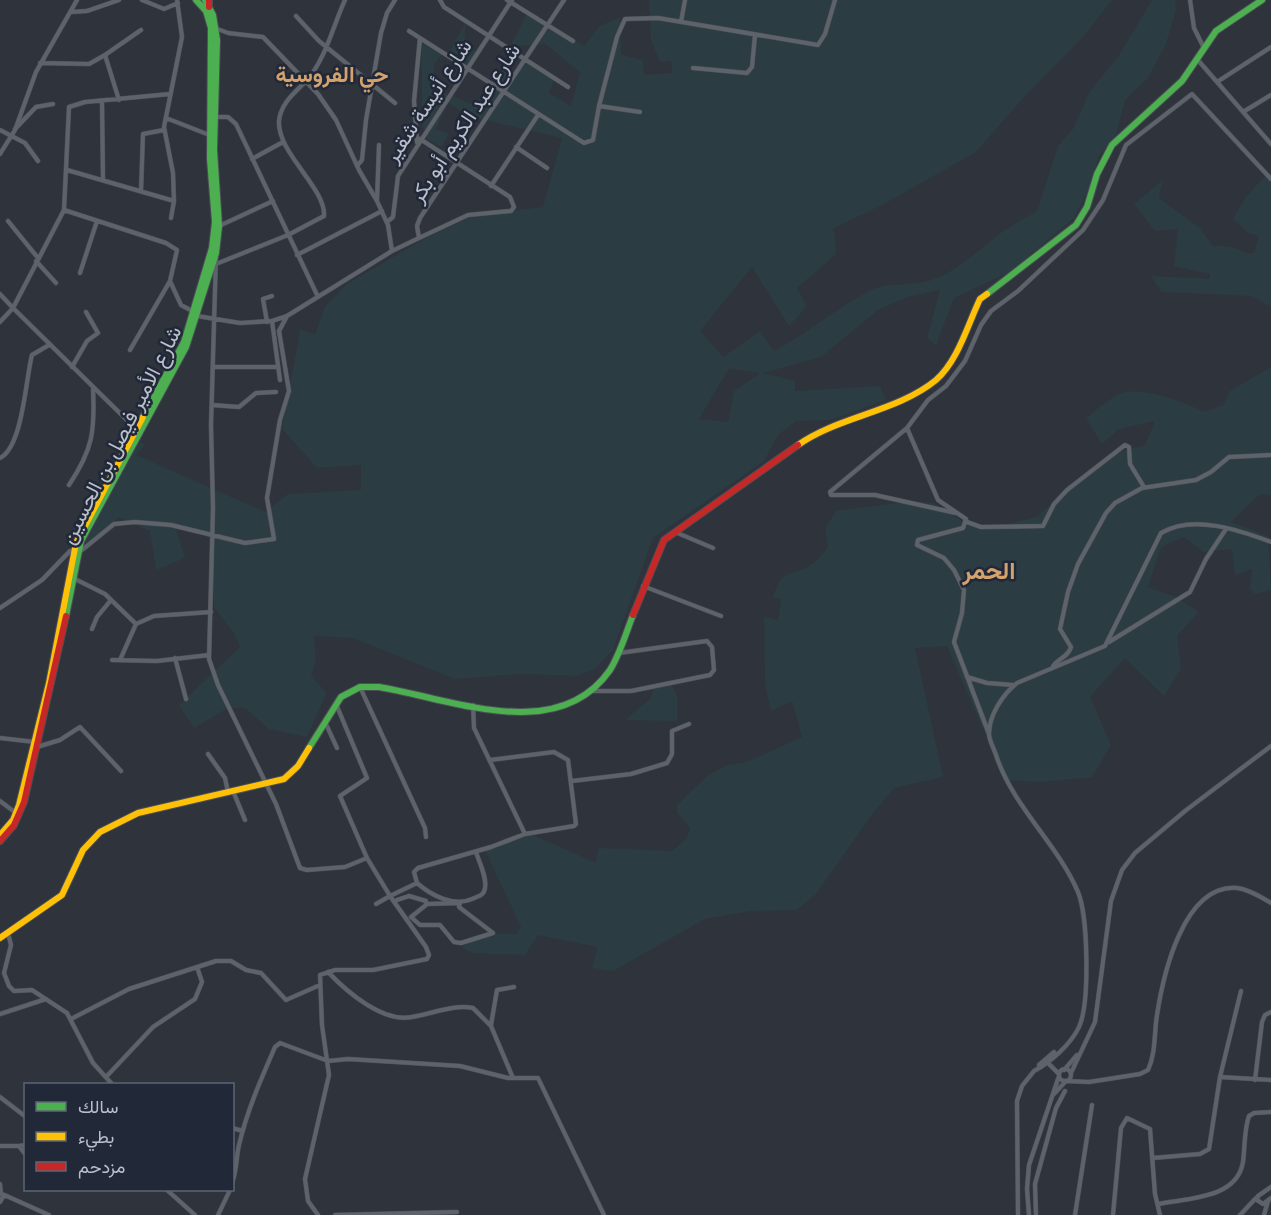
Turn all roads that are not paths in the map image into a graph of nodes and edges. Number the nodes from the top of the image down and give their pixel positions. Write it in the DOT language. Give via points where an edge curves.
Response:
graph roads {
  1 [pos="77,0"];
  2 [pos="119,0"];
  3 [pos="142,0"];
  4 [pos="196,0"];
  5 [pos="205,0"];
  6 [pos="345,0"];
  7 [pos="395,0"];
  8 [pos="440,0"];
  9 [pos="564,0"];
  10 [pos="685,0"];
  11 [pos="835,0"];
  12 [pos="1190,0"];
  13 [pos="1262,0"];
  14 [pos="510,1"];
  15 [pos="177,2"];
  16 [pos="209,3"];
  17 [pos="71,12"];
  18 [pos="296,16"];
  19 [pos="681,22"];
  20 [pos="547,25"];
  21 [pos="215,28"];
  22 [pos="141,30"];
  23 [pos="409,31"];
  24 [pos="228,33"];
  25 [pos="755,35"];
  26 [pos="488,36"];
  27 [pos="420,38"];
  28 [pos="217,40"];
  29 [pos="573,41"];
  30 [pos="326,45"];
  31 [pos="1271,47"];
  32 [pos="1204,48"];
  33 [pos="105,55"];
  34 [pos="1197,59"];
  35 [pos="525,60"];
  36 [pos="40,63"];
  37 [pos="468,68"];
  38 [pos="693,68"];
  39 [pos="306,81"];
  40 [pos="1217,82"];
  41 [pos="372,86"];
  42 [pos="568,87"];
  43 [pos="503,91"];
  44 [pos="170,94"];
  45 [pos="1271,95"];
  46 [pos="119,100"];
  47 [pos="102,101"];
  48 [pos="395,103"];
  49 [pos="53,104"];
  50 [pos="599,106"];
  51 [pos="640,112"];
  52 [pos="1243,112"];
  53 [pos="538,115"];
  54 [pos="216,117"];
  55 [pos="165,118"];
  56 [pos="0,130"];
  57 [pos="15,130"];
  58 [pos="164,130"];
  59 [pos="416,134"];
  60 [pos="12,135"];
  61 [pos="212,136"];
  62 [pos="420,139"];
  63 [pos="283,142"];
  64 [pos="1271,144"];
  65 [pos="380,145"];
  66 [pos="516,147"];
  67 [pos="0,154"];
  68 [pos="252,159"];
  69 [pos="38,161"];
  70 [pos="457,163"];
  71 [pos="357,166"];
  72 [pos="547,168"];
  73 [pos="67,170"];
  74 [pos="103,179"];
  75 [pos="1271,179"];
  76 [pos="491,186"];
  77 [pos="141,191"];
  78 [pos="174,201"];
  79 [pos="273,201"];
  80 [pos="377,201"];
  81 [pos="64,210"];
  82 [pos="382,211"];
  83 [pos="171,218"];
  84 [pos="8,221"];
  85 [pos="97,222"];
  86 [pos="387,222"];
  87 [pos="219,226"];
  88 [pos="288,235"];
  89 [pos="419,238"];
  90 [pos="392,251"];
  91 [pos="216,253"];
  92 [pos="297,255"];
  93 [pos="37,260"];
  94 [pos="216,264"];
  95 [pos="80,273"];
  96 [pos="170,280"];
  97 [pos="56,283"];
  98 [pos="0,294"];
  99 [pos="272,296"];
  100 [pos="318,297"];
  101 [pos="13,308"];
  102 [pos="196,310"];
  103 [pos="86,312"];
  104 [pos="287,316"];
  105 [pos="214,320"];
  106 [pos="0,321"];
  107 [pos="270,322"];
  108 [pos="277,336"];
  109 [pos="49,345"];
  110 [pos="130,350"];
  111 [pos="72,367"];
  112 [pos="214,367"];
  113 [pos="278,367"];
  114 [pos="280,380"];
  115 [pos="93,388"];
  116 [pos="276,392"];
  117 [pos="212,405"];
  118 [pos="907,428"];
  119 [pos="138,431"];
  120 [pos="1271,455"];
  121 [pos="0,458"];
  122 [pos="69,485"];
  123 [pos="1144,488"];
  124 [pos="956,513"];
  125 [pos="967,522"];
  126 [pos="1226,529"];
  127 [pos="674,531"];
  128 [pos="211,535"];
  129 [pos="1271,542"];
  130 [pos="713,548"];
  131 [pos="76,550"];
  132 [pos="73,578"];
  133 [pos="643,586"];
  134 [pos="111,600"];
  135 [pos="0,608"];
  136 [pos="211,612"];
  137 [pos="721,616"];
  138 [pos="136,624"];
  139 [pos="92,629"];
  140 [pos="1108,643"];
  141 [pos="619,653"];
  142 [pos="125,654"];
  143 [pos="209,655"];
  144 [pos="175,658"];
  145 [pos="112,660"];
  146 [pos="120,660"];
  147 [pos="128,661"];
  148 [pos="1052,668"];
  149 [pos="967,676"];
  150 [pos="1014,685"];
  151 [pos="360,687"];
  152 [pos="591,691"];
  153 [pos="186,699"];
  154 [pos="335,704"];
  155 [pos="473,704"];
  156 [pos="325,721"];
  157 [pos="689,724"];
  158 [pos="989,734"];
  159 [pos="0,738"];
  160 [pos="36,745"];
  161 [pos="1271,746"];
  162 [pos="337,748"];
  163 [pos="208,754"];
  164 [pos="490,760"];
  165 [pos="121,771"];
  166 [pos="572,782"];
  167 [pos="267,784"];
  168 [pos="230,792"];
  169 [pos="0,801"];
  170 [pos="2,806"];
  171 [pos="16,813"];
  172 [pos="245,820"];
  173 [pos="525,834"];
  174 [pos="0,835"];
  175 [pos="426,837"];
  176 [pos="0,841"];
  177 [pos="476,852"];
  178 [pos="367,858"];
  179 [pos="417,884"];
  180 [pos="390,896"];
  181 [pos="397,900"];
  182 [pos="460,903"];
  183 [pos="1271,903"];
  184 [pos="376,904"];
  185 [pos="426,904"];
  186 [pos="8,933"];
  187 [pos="0,938"];
  188 [pos="197,968"];
  189 [pos="328,972"];
  190 [pos="320,985"];
  191 [pos="514,987"];
  192 [pos="1241,991"];
  193 [pos="46,999"];
  194 [pos="1271,1012"];
  195 [pos="0,1014"];
  196 [pos="71,1019"];
  197 [pos="1095,1019"];
  198 [pos="491,1026"];
  199 [pos="1047,1060"];
  200 [pos="328,1061"];
  201 [pos="1064,1070"];
  202 [pos="1071,1074"];
  203 [pos="1059,1075"];
  204 [pos="106,1077"];
  205 [pos="1220,1077"];
  206 [pos="513,1078"];
  207 [pos="1255,1080"];
  208 [pos="1271,1080"];
  209 [pos="1066,1081"];
  210 [pos="1091,1082"];
  211 [pos="111,1083"];
  212 [pos="1065,1091"];
  213 [pos="0,1097"];
  214 [pos="1052,1097"];
  215 [pos="1092,1105"];
  216 [pos="1271,1112"];
  217 [pos="24,1115"];
  218 [pos="234,1129"];
  219 [pos="243,1131"];
  220 [pos="24,1145"];
  221 [pos="0,1146"];
  222 [pos="19,1146"];
  223 [pos="24,1152"];
  224 [pos="1153,1158"];
  225 [pos="234,1174"];
  226 [pos="1271,1179"];
  227 [pos="0,1184"];
  228 [pos="1269,1187"];
  229 [pos="168,1191"];
  230 [pos="230,1191"];
  231 [pos="2,1194"];
  232 [pos="1258,1196"];
  233 [pos="1270,1199"];
  234 [pos="0,1202"];
  235 [pos="1158,1204"];
  236 [pos="1260,1204"];
  237 [pos="1249,1207"];
  238 [pos="457,1212"];
  239 [pos="193,1214"];
  240 [pos="1264,1214"];
  241 [pos="49,1215"];
  242 [pos="218,1215"];
  243 [pos="318,1215"];
  244 [pos="334,1215"];
  245 [pos="604,1215"];
  246 [pos="1018,1215"];
  247 [pos="1029,1215"];
  248 [pos="1036,1215"];
  249 [pos="1075,1215"];
  250 [pos="1113,1215"];
  251 [pos="1160,1215"];
  252 [pos="1240,1215"];
  1 -- 17 [label="street"];
  2 -- 17 [label="street"];
  3 -- 15 [label="street" via="164,9"];
  4 -- 61 [label="main road, شارع الأمير فيصل بن الحسين" via="211,23"];
  5 -- 16 [label="main road, شارع الأمير فيصل بن الحسين"];
  6 -- 30 [label="street"];
  7 -- 41 [label="street" via="383,27"];
  8 -- 26 [label="street"];
  9 -- 20 [label="street, شارع عبد الكريم أبو بكر"];
  10 -- 19 [label="street"];
  11 -- 25 [label="street" via="818,45"];
  12 -- 32 [label="street" via="1194,28"];
  13 -- 32 [label="main road" via="1220,27"];
  14 -- 20 [label="street"];
  14 -- 26 [label="street, شارع أنيسة شقير"];
  15 -- 44 [label="street" via="183,31"];
  16 -- 21 [label="main road, شارع الأمير فيصل بن الحسين"];
  17 -- 36 [label="street"];
  18 -- 30 [label="street"];
  19 -- 25 [label="street"];
  19 -- 50 [label="street" via="651,17 623,21"];
  20 -- 29 [label="street"];
  20 -- 35 [label="street, شارع عبد الكريم أبو بكر"];
  21 -- 24 [label="street, شارع عبد الكريم أبو بكر"];
  21 -- 28 [label="main road, شارع الأمير فيصل بن الحسين"];
  22 -- 33 [label="street"];
  23 -- 27 [label="street"];
  24 -- 28 [label="street"];
  24 -- 39 [label="street, شارع عبد الكريم أبو بكر" via="263,37"];
  25 -- 38 [label="street" via="752,67 747,73"];
  26 -- 35 [label="street"];
  26 -- 37 [label="street, شارع أنيسة شقير"];
  27 -- 37 [label="street"];
  27 -- 59 [label="street" via="414,101"];
  28 -- 54 [label="main road, شارع الأمير فيصل بن الحسين"];
  30 -- 39 [label="street"];
  30 -- 41 [label="street"];
  31 -- 40 [label="street"];
  32 -- 34 [label="main road"];
  33 -- 36 [label="street" via="89,64"];
  33 -- 46 [label="street"];
  34 -- 40 [label="street"];
  34 -- 127 [label="main road" via="1178,85 1109,150 1076,225 980,299 952,359 937,379 915,393 806,440"];
  35 -- 42 [label="street"];
  35 -- 43 [label="street, شارع عبد الكريم أبو بكر"];
  36 -- 57 [label="street"];
  37 -- 43 [label="street"];
  37 -- 62 [label="street, شارع أنيسة شقير"];
  39 -- 63 [label="street" via="283,109 279,121"];
  39 -- 71 [label="street, شارع عبد الكريم أبو بكر" via="336,120"];
  40 -- 52 [label="street"];
  41 -- 48 [label="street"];
  41 -- 71 [label="street" via="363,160"];
  43 -- 53 [label="street"];
  43 -- 70 [label="street, شارع عبد الكريم أبو بكر"];
  44 -- 46 [label="street"];
  44 -- 55 [label="street"];
  45 -- 52 [label="street"];
  46 -- 47 [label="street"];
  47 -- 73 [label="street" via="74,104 68,109"];
  47 -- 74 [label="street"];
  49 -- 57 [label="street" via="36,107"];
  50 -- 51 [label="street"];
  50 -- 53 [label="street" via="590,143"];
  52 -- 64 [label="street"];
  53 -- 66 [label="street"];
  54 -- 61 [label="main road, شارع الأمير فيصل بن الحسين"];
  54 -- 68 [label="street" via="228,117 235,122"];
  55 -- 58 [label="street"];
  55 -- 61 [label="street"];
  56 -- 60 [label="street"];
  57 -- 60 [label="street"];
  58 -- 77 [label="street" via="143,134"];
  58 -- 78 [label="street" via="173,169"];
  59 -- 62 [label="street"];
  59 -- 62 [label="street"];
  60 -- 67 [label="street"];
  60 -- 69 [label="street" via="25,143"];
  61 -- 87 [label="main road, شارع الأمير فيصل بن الحسين"];
  61 -- 102 [label="main road, شارع الأمير فيصل بن الحسين" via="215,230"];
  62 -- 70 [label="street"];
  62 -- 86 [label="street, شارع أنيسة شقير" via="396,180 393,218"];
  63 -- 68 [label="street"];
  63 -- 88 [label="street" via="310,182 324,214"];
  65 -- 80 [label="street"];
  66 -- 72 [label="street"];
  66 -- 76 [label="street"];
  68 -- 79 [label="street"];
  70 -- 76 [label="street"];
  70 -- 89 [label="street, شارع عبد الكريم أبو بكر" via="418,221"];
  71 -- 80 [label="street, شارع عبد الكريم أبو بكر"];
  73 -- 74 [label="street"];
  73 -- 81 [label="street"];
  74 -- 77 [label="street"];
  75 -- 118 [label="street" via="1196,97 1188,94 1126,145 1102,200 1083,230 991,311 956,374 928,400"];
  76 -- 89 [label="street" via="513,200 512,210 468,215"];
  77 -- 78 [label="street"];
  78 -- 83 [label="street"];
  79 -- 87 [label="street"];
  79 -- 88 [label="street"];
  80 -- 82 [label="street, شارع عبد الكريم أبو بكر"];
  81 -- 85 [label="street"];
  81 -- 93 [label="street"];
  82 -- 86 [label="street, شارع عبد الكريم أبو بكر"];
  82 -- 92 [label="street"];
  84 -- 93 [label="street"];
  85 -- 95 [label="street"];
  85 -- 96 [label="street" via="174,246 177,251"];
  86 -- 90 [label="street, شارع عبد الكريم أبو بكر"];
  87 -- 91 [label="main road, شارع الأمير فيصل بن الحسين"];
  88 -- 92 [label="street"];
  88 -- 94 [label="street"];
  89 -- 90 [label="street, شارع عبد الكريم أبو بكر"];
  90 -- 100 [label="street"];
  91 -- 94 [label="street"];
  91 -- 102 [label="main road, شارع الأمير فيصل بن الحسين"];
  92 -- 100 [label="street"];
  93 -- 97 [label="street"];
  93 -- 101 [label="street"];
  94 -- 105 [label="street"];
  96 -- 102 [label="street" via="181,305"];
  96 -- 110 [label="street"];
  98 -- 101 [label="street"];
  99 -- 107 [label="street" via="263,300"];
  100 -- 104 [label="street"];
  101 -- 106 [label="street"];
  101 -- 109 [label="street"];
  102 -- 105 [label="street"];
  102 -- 119 [label="main road, شارع الأمير فيصل بن الحسين" via="177,357"];
  103 -- 111 [label="street" via="98,333 87,341"];
  104 -- 107 [label="street"];
  104 -- 108 [label="street"];
  105 -- 107 [label="street"];
  105 -- 112 [label="street"];
  107 -- 108 [label="street"];
  108 -- 113 [label="street"];
  108 -- 128 [label="street" via="289,390 267,498 275,538 252,544"];
  109 -- 111 [label="street"];
  109 -- 121 [label="street" via="32,354 24,410 7,451"];
  111 -- 115 [label="street"];
  112 -- 113 [label="street"];
  112 -- 117 [label="street"];
  113 -- 114 [label="street"];
  115 -- 119 [label="street"];
  115 -- 122 [label="street" via="92,440"];
  116 -- 117 [label="street" via="258,392 239,407"];
  117 -- 128 [label="street"];
  118 -- 124 [label="street" via="938,500"];
  118 -- 124 [label="street" via="831,495 875,495"];
  119 -- 131 [label="main road, شارع الأمير فيصل بن الحسين" via="82,528"];
  120 -- 123 [label="street" via="1229,457 1196,480"];
  123 -- 125 [label="street" via="1130,464 1129,447 1125,445 1067,489 1043,526 981,527"];
  123 -- 148 [label="street" via="1115,503 1106,513 1078,564 1060,624 1071,647"];
  124 -- 125 [label="street"];
  125 -- 149 [label="street" via="963,528 916,543 944,558 964,590 953,640"];
  126 -- 129 [label="street"];
  126 -- 140 [label="street" via="1190,592"];
  126 -- 140 [label="street" via="1175,526 1161,533"];
  127 -- 130 [label="street"];
  127 -- 133 [label="main road" via="662,544"];
  128 -- 131 [label="street" via="171,525 118,523"];
  128 -- 136 [label="street"];
  131 -- 132 [label="main road, شارع الأمير فيصل بن الحسين"];
  131 -- 135 [label="street" via="64,556 42,580"];
  131 -- 160 [label="main road, شارع الأمير فيصل بن الحسين"];
  132 -- 134 [label="street"];
  132 -- 160 [label="main road, شارع الأمير فيصل بن الحسين"];
  133 -- 137 [label="street"];
  133 -- 141 [label="main road"];
  134 -- 138 [label="street"];
  134 -- 139 [label="street"];
  136 -- 138 [label="street" via="154,616"];
  136 -- 143 [label="street"];
  138 -- 142 [label="street"];
  140 -- 148 [label="street"];
  141 -- 152 [label="main road"];
  141 -- 152 [label="street" via="707,641 712,647 713,673 631,691"];
  142 -- 146 [label="street"];
  142 -- 147 [label="street"];
  143 -- 144 [label="street"];
  143 -- 167 [label="street" via="218,685"];
  144 -- 147 [label="street"];
  144 -- 153 [label="street"];
  145 -- 146 [label="street"];
  146 -- 147 [label="street"];
  148 -- 150 [label="street"];
  149 -- 150 [label="street" via="987,683"];
  149 -- 158 [label="street"];
  150 -- 158 [label="street" via="999,705"];
  151 -- 154 [label="main road" via="347,692"];
  151 -- 155 [label="main road" via="389,688"];
  151 -- 175 [label="street"];
  152 -- 155 [label="main road" via="569,706 547,711 514,711"];
  154 -- 156 [label="main road"];
  154 -- 178 [label="street" via="367,778 339,796"];
  155 -- 164 [label="street" via="474,728"];
  156 -- 162 [label="street"];
  156 -- 167 [label="main road" via="292,773"];
  157 -- 166 [label="street" via="672,731 672,754 667,763 631,774"];
  158 -- 199 [label="street" via="1001,771 1072,881 1083,907 1085,1000 1081,1021 1075,1034"];
  159 -- 160 [label="street"];
  160 -- 165 [label="street" via="60,740 80,727"];
  160 -- 171 [label="main road, شارع الأمير فيصل بن الحسين"];
  160 -- 176 [label="main road, شارع الأمير فيصل بن الحسين" via="19,817"];
  161 -- 197 [label="street" via="1185,811 1135,853 1122,870 1109,909"];
  163 -- 168 [label="street"];
  164 -- 166 [label="street" via="554,752 568,760"];
  164 -- 173 [label="street"];
  166 -- 173 [label="street" via="575,825"];
  167 -- 168 [label="main road"];
  167 -- 178 [label="street" via="302,869 349,866"];
  168 -- 172 [label="street"];
  168 -- 186 [label="main road" via="138,813 100,832 83,850 62,895"];
  169 -- 170 [label="street"];
  170 -- 171 [label="street"];
  171 -- 174 [label="main road, شارع الأمير فيصل بن الحسين"];
  173 -- 177 [label="street"];
  177 -- 179 [label="street" via="418,868 414,872"];
  177 -- 182 [label="street" via="485,888 482,896"];
  178 -- 180 [label="street"];
  179 -- 180 [label="street"];
  179 -- 182 [label="street"];
  180 -- 184 [label="street"];
  180 -- 189 [label="street" via="426,946 428,958 385,968"];
  181 -- 185 [label="street" via="409,896"];
  182 -- 185 [label="street"];
  182 -- 185 [label="street" via="459,908 493,933 454,942 440,925 414,922 411,917"];
  183 -- 210 [label="street" via="1241,889 1228,889 1187,917 1162,991 1148,1070"];
  186 -- 187 [label="main road"];
  186 -- 193 [label="street" via="11,945 4,973 9,987 32,990"];
  188 -- 190 [label="street" via="214,961 233,962 261,973 288,1000"];
  188 -- 196 [label="street" via="129,989"];
  188 -- 204 [label="street" via="202,982 195,999 153,1027"];
  189 -- 190 [label="street" via="320,975"];
  189 -- 198 [label="street" via="350,992 393,1018 468,1007 481,1013"];
  190 -- 200 [label="street"];
  191 -- 198 [label="street" via="497,990"];
  192 -- 205 [label="street"];
  193 -- 195 [label="street"];
  193 -- 196 [label="street"];
  194 -- 207 [label="street" via="1262,1022"];
  196 -- 204 [label="street" via="91,1060"];
  197 -- 201 [label="street" via="1082,1049"];
  197 -- 202 [label="street"];
  198 -- 206 [label="street"];
  199 -- 201 [label="street"];
  199 -- 203 [label="street"];
  199 -- 246 [label="street" via="1022,1086 1017,1101"];
  200 -- 206 [label="street" via="460,1066"];
  200 -- 219 [label="street" via="284,1044 276,1045"];
  200 -- 243 [label="street" via="329,1075 305,1179 308,1201"];
  201 -- 202 [label="street"];
  201 -- 203 [label="street"];
  202 -- 209 [label="street"];
  202 -- 210 [label="street"];
  203 -- 209 [label="street"];
  203 -- 214 [label="street"];
  204 -- 211 [label="street"];
  205 -- 207 [label="street"];
  205 -- 224 [label="street" via="1209,1149 1200,1154"];
  206 -- 245 [label="street" via="536,1077 542,1081 555,1117"];
  207 -- 208 [label="street"];
  209 -- 210 [label="street"];
  209 -- 214 [label="street"];
  212 -- 248 [label="street" via="1056,1108 1035,1185"];
  213 -- 217 [label="street"];
  214 -- 247 [label="street" via="1029,1165"];
  215 -- 249 [label="street"];
  216 -- 235 [label="street" via="1249,1116 1242,1165 1232,1184 1214,1193"];
  218 -- 219 [label="street"];
  219 -- 225 [label="street"];
  220 -- 222 [label="street"];
  221 -- 222 [label="street"];
  222 -- 223 [label="street"];
  224 -- 235 [label="street"];
  224 -- 250 [label="street" via="1149,1127 1125,1119"];
  226 -- 228 [label="street"];
  227 -- 231 [label="street"];
  228 -- 232 [label="street"];
  229 -- 239 [label="street"];
  230 -- 242 [label="street"];
  231 -- 234 [label="street"];
  231 -- 241 [label="street"];
  232 -- 236 [label="street"];
  232 -- 237 [label="street"];
  233 -- 236 [label="street"];
  233 -- 240 [label="street"];
  235 -- 251 [label="street"];
  236 -- 237 [label="street"];
  236 -- 240 [label="street"];
  237 -- 252 [label="street"];
  238 -- 244 [label="street"];
}
